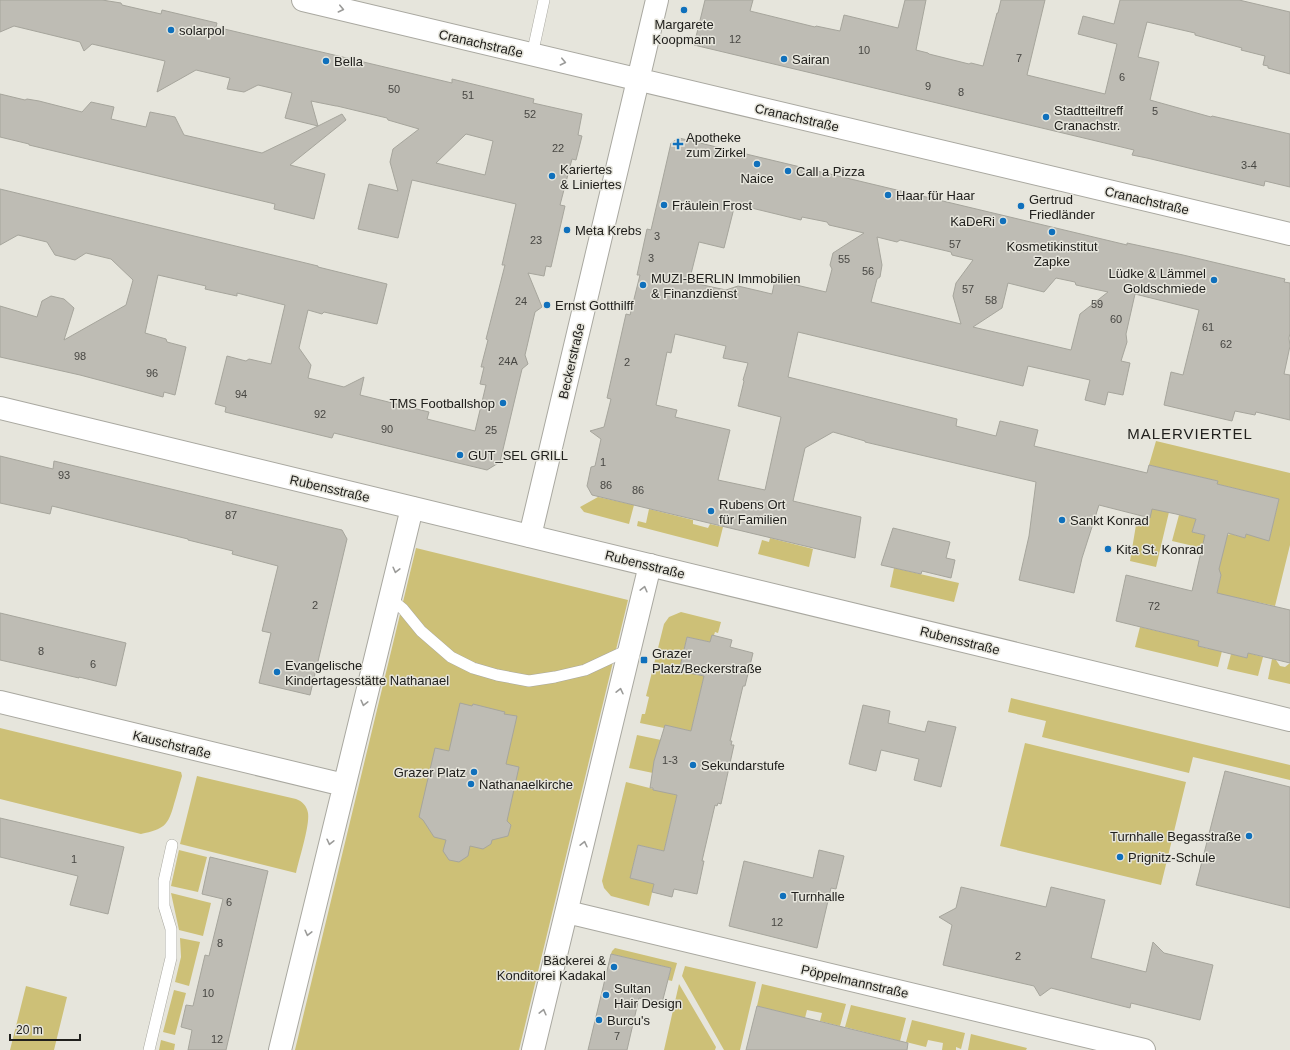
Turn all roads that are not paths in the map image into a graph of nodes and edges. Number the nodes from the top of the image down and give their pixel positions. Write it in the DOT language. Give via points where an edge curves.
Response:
graph roads {
  1 [pos="303,0"];
  2 [pos="544,0"];
  3 [pos="656,0"];
  4 [pos="532,55"];
  5 [pos="638,80"];
  6 [pos="1290,234"];
  7 [pos="0,408"];
  8 [pos="412,508"];
  9 [pos="530,536"];
  10 [pos="650,565"];
  11 [pos="390,598"];
  12 [pos="630,649"];
  13 [pos="0,702"];
  14 [pos="1290,720"];
  15 [pos="344,785"];
  16 [pos="172,845"];
  17 [pos="567,912"];
  18 [pos="149,1050"];
  19 [pos="280,1050"];
  20 [pos="533,1050"];
  21 [pos="1144,1050"];
  1 -- 4 [label="street, Cranachstraße, one-way"];
  2 -- 4 [label="lane"];
  3 -- 5 [label="street, Beckerstraße"];
  4 -- 5 [label="street, Cranachstraße, one-way"];
  5 -- 6 [label="street, Cranachstraße"];
  5 -- 9 [label="street, Beckerstraße"];
  7 -- 8 [label="street, Rubensstraße"];
  8 -- 9 [label="street, Rubensstraße"];
  8 -- 11 [label="street, one-way"];
  9 -- 10 [label="street, Rubensstraße"];
  12 -- 10 [label="street, one-way"];
  10 -- 14 [label="street, Rubensstraße"];
  11 -- 12 [label="lane" via="421,631 451,657 473,668 497,675 529,681 555,677 585,670"];
  11 -- 15 [label="street, one-way"];
  17 -- 12 [label="street, one-way"];
  13 -- 15 [label="street, Kauschstraße"];
  15 -- 19 [label="street, one-way"];
  16 -- 18 [label="lane" via="164,881 164,906 171,929 171,958"];
  20 -- 17 [label="street, one-way"];
  17 -- 21 [label="street, Pöppelmannstraße"];
}
